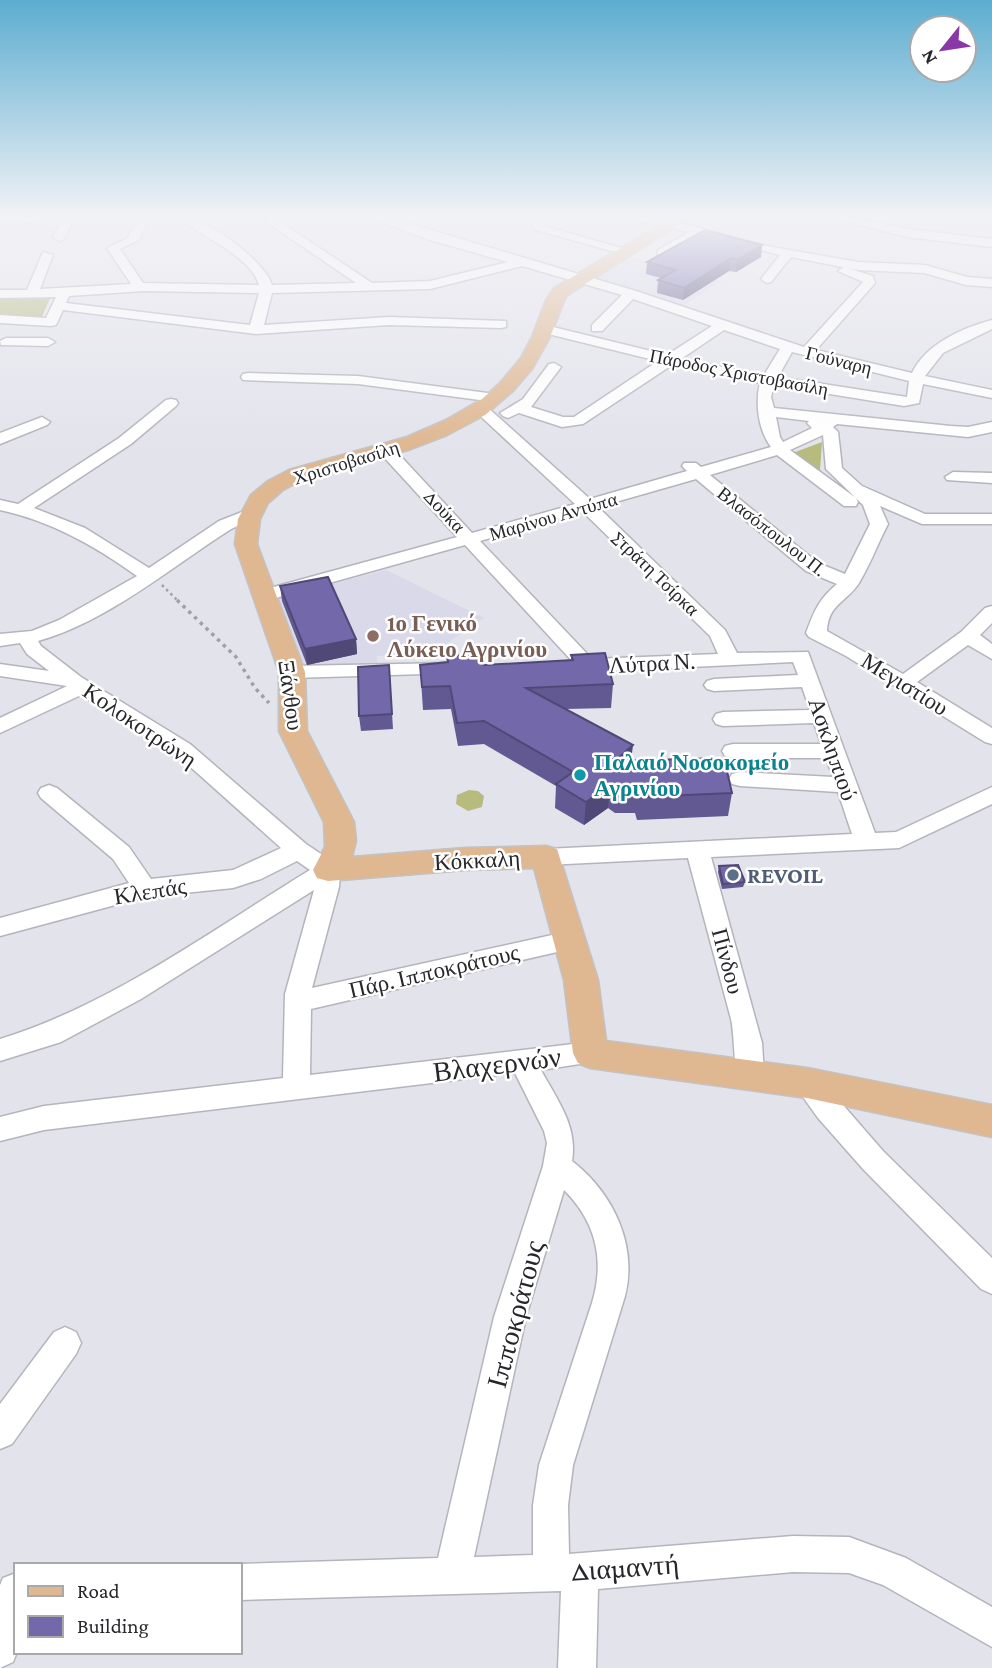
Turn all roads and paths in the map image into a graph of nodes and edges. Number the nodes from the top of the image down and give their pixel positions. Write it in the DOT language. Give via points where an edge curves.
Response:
graph roads {
  1 [pos="32,293"];
  2 [pos="108,293"];
  3 [pos="265,293"];
  4 [pos="562,293"];
  5 [pos="627,293"];
  6 [pos="859,293"];
  7 [pos="0,294"];
  8 [pos="631,294"];
  9 [pos="61,300"];
  10 [pos="0,319"];
  11 [pos="22,321"];
  12 [pos="51,322"];
  13 [pos="501,324"];
  14 [pos="723,324"];
  15 [pos="992,324"];
  16 [pos="597,328"];
  17 [pos="545,329"];
  18 [pos="256,330"];
  19 [pos="48,342"];
  20 [pos="3,346"];
  21 [pos="789,347"];
  22 [pos="807,352"];
  23 [pos="668,360"];
  24 [pos="44,362"];
  25 [pos="554,367"];
  26 [pos="248,377"];
  27 [pos="916,378"];
  28 [pos="768,381"];
  29 [pos="992,394"];
  30 [pos="170,403"];
  31 [pos="490,408"];
  32 [pos="520,408"];
  33 [pos="766,412"];
  34 [pos="42,422"];
  35 [pos="822,422"];
  36 [pos="992,427"];
  37 [pos="0,439"];
  38 [pos="775,443"];
  39 [pos="387,450"];
  40 [pos="692,468"];
  41 [pos="953,477"];
  42 [pos="992,478"];
  43 [pos="856,488"];
  44 [pos="581,500"];
  45 [pos="0,505"];
  46 [pos="21,509"];
  47 [pos="252,513"];
  48 [pos="992,519"];
  49 [pos="879,520"];
  50 [pos="466,534"];
  51 [pos="149,576"];
  52 [pos="848,586"];
  53 [pos="263,588"];
  54 [pos="992,612"];
  55 [pos="817,632"];
  56 [pos="968,636"];
  57 [pos="26,638"];
  58 [pos="0,640"];
  59 [pos="992,653"];
  60 [pos="801,656"];
  61 [pos="730,659"];
  62 [pos="560,666"];
  63 [pos="587,666"];
  64 [pos="467,668"];
  65 [pos="0,670"];
  66 [pos="292,672"];
  67 [pos="800,681"];
  68 [pos="903,683"];
  69 [pos="78,684"];
  70 [pos="715,685"];
  71 [pos="813,717"];
  72 [pos="291,718"];
  73 [pos="723,719"];
  74 [pos="0,726"];
  75 [pos="992,737"];
  76 [pos="733,751"];
  77 [pos="825,751"];
  78 [pos="740,779"];
  79 [pos="837,785"];
  80 [pos="49,793"];
  81 [pos="992,795"];
  82 [pos="866,841"];
  83 [pos="697,848"];
  84 [pos="298,850"];
  85 [pos="546,857"];
  86 [pos="328,870"];
  87 [pos="145,888"];
  88 [pos="0,927"];
  89 [pos="570,940"];
  90 [pos="297,1002"];
  91 [pos="0,1050"];
  92 [pos="590,1054"];
  93 [pos="522,1060"];
  94 [pos="750,1075"];
  95 [pos="807,1083"];
  96 [pos="296,1089"];
  97 [pos="992,1121"];
  98 [pos="0,1129"];
  99 [pos="557,1166"];
  100 [pos="992,1279"];
  101 [pos="65,1343"];
  102 [pos="0,1432"];
  103 [pos="566,1572"];
  104 [pos="452,1576"];
  105 [pos="242,1582"];
  106 [pos="14,1597"];
  107 [pos="992,1628"];
  108 [pos="0,1649"];
  109 [pos="577,1668"];
  1 -- 7 [label="street"];
  1 -- 9 [label="street"];
  2 -- 9 [label="street"];
  3 -- 18 [label="street"];
  4 -- 17 [label="main road, Χριστοβασίλη" via="555,298"];
  5 -- 8 [label="street, Γούναρη"];
  6 -- 22 [label="street"];
  8 -- 14 [label="street, Γούναρη"];
  8 -- 16 [label="street"];
  9 -- 12 [label="street"];
  9 -- 18 [label="street"];
  10 -- 11 [label="street"];
  11 -- 12 [label="street"];
  11 -- 20 [label="street"];
  12 -- 19 [label="street"];
  13 -- 18 [label="street" via="379,321"];
  14 -- 21 [label="street, Γούναρη"];
  14 -- 23 [label="street"];
  15 -- 27 [label="street" via="953,340"];
  17 -- 23 [label="street, Πάροδος Χριστοβασίλη"];
  17 -- 31 [label="main road, Χριστοβασίλη" via="525,365"];
  19 -- 20 [label="street"];
  19 -- 24 [label="street"];
  21 -- 22 [label="street, Γούναρη"];
  21 -- 28 [label="street"];
  22 -- 27 [label="street, Γούναρη"];
  23 -- 28 [label="street, Πάροδος Χριστοβασίλη"];
  23 -- 32 [label="street" via="579,421 562,422"];
  25 -- 32 [label="street"];
  26 -- 31 [label="street" via="358,380"];
  27 -- 28 [label="street, Πάροδος Χριστοβασίλη" via="914,400 904,402"];
  27 -- 29 [label="street, Γούναρη"];
  28 -- 33 [label="street"];
  30 -- 46 [label="street" via="125,441"];
  31 -- 32 [label="street"];
  31 -- 39 [label="main road, Χριστοβασίλη"];
  31 -- 44 [label="street, Στράτη Τσίρκα"];
  33 -- 35 [label="street, Μαρίνου Αντύπα"];
  33 -- 38 [label="street"];
  34 -- 37 [label="street"];
  35 -- 36 [label="street, Μαρίνου Αντύπα" via="963,432"];
  35 -- 38 [label="street, Μαρίνου Αντύπα"];
  35 -- 43 [label="street" via="832,437 834,469"];
  38 -- 40 [label="street, Μαρίνου Αντύπα"];
  38 -- 49 [label="street"];
  39 -- 47 [label="main road, Χριστοβασίλη" via="296,474 276,486"];
  39 -- 50 [label="street, Δούκα"];
  40 -- 44 [label="street, Μαρίνου Αντύπα"];
  40 -- 52 [label="street, Βλασόπουλου Π." via="812,567"];
  41 -- 42 [label="street"];
  43 -- 48 [label="street" via="922,519"];
  43 -- 49 [label="street"];
  44 -- 50 [label="street, Μαρίνου Αντύπα"];
  44 -- 61 [label="street, Στράτη Τσίρκα" via="718,634"];
  45 -- 46 [label="street"];
  46 -- 51 [label="street" via="95,539"];
  47 -- 51 [label="street, Χριστοβασίλη" via="213,532"];
  47 -- 53 [label="main road, Ξάνθου" via="246,544"];
  49 -- 52 [label="street"];
  50 -- 53 [label="street, Μαρίνου Αντύπα"];
  50 -- 63 [label="street, Δούκα"];
  51 -- 57 [label="street, Χριστοβασίλη" via="65,624"];
  51 -- 72 [label="path" via="236,657 261,696"];
  52 -- 55 [label="street" via="850,601 833,625"];
  53 -- 66 [label="main road, Ξάνθου"];
  54 -- 56 [label="street"];
  55 -- 60 [label="street"];
  55 -- 68 [label="street, Μεγιστίου"];
  56 -- 59 [label="street"];
  56 -- 68 [label="street"];
  57 -- 58 [label="street, Χριστοβασίλη"];
  57 -- 69 [label="street" via="34,650"];
  60 -- 61 [label="street, Λύτρα Ν."];
  60 -- 82 [label="street, Ασκληπιού"];
  61 -- 63 [label="street, Λύτρα Ν."];
  62 -- 63 [label="street, Λύτρα Ν."];
  64 -- 66 [label="street"];
  65 -- 69 [label="street, Κολοκοτρώνη"];
  66 -- 72 [label="main road, Ξάνθου"];
  67 -- 70 [label="street"];
  68 -- 75 [label="street, Μεγιστίου"];
  69 -- 74 [label="street"];
  69 -- 84 [label="street, Κολοκοτρώνη" via="183,750"];
  71 -- 73 [label="street"];
  72 -- 86 [label="main road, Ξάνθου" via="295,736 342,834 340,852"];
  76 -- 77 [label="street"];
  78 -- 79 [label="street"];
  80 -- 87 [label="street" via="121,853"];
  81 -- 82 [label="street, Κόκκαλη" via="907,837"];
  82 -- 83 [label="street, Κόκκαλη"];
  83 -- 85 [label="street, Κόκκαλη"];
  83 -- 94 [label="street, Πίνδου" via="744,1019"];
  84 -- 86 [label="street, Κολοκοτρώνη"];
  84 -- 87 [label="street, Κλεπάς" via="233,879"];
  85 -- 86 [label="main road, Κόκκαλη"];
  85 -- 89 [label="main road"];
  86 -- 90 [label="street"];
  86 -- 91 [label="street, Κόκκαλη" via="132,992 52,1034"];
  87 -- 88 [label="street, Κλεπάς"];
  89 -- 90 [label="street, Πάρ. Ιπποκράτους"];
  89 -- 92 [label="main road" via="584,993"];
  90 -- 96 [label="street"];
  92 -- 93 [label="street, Βλαχερνών"];
  92 -- 94 [label="main road, Βλαχερνών"];
  93 -- 96 [label="street, Βλαχερνών"];
  93 -- 99 [label="street, Ιπποκράτους" via="558,1130"];
  94 -- 95 [label="main road, Βλαχερνών"];
  95 -- 97 [label="main road, Βλαχερνών"];
  95 -- 100 [label="street" via="860,1147"];
  96 -- 98 [label="street, Βλαχερνών" via="44,1118"];
  99 -- 103 [label="street" via="579,1185 604,1221 615,1269 556,1463 551,1504"];
  99 -- 104 [label="street, Ιπποκράτους" via="510,1317"];
  101 -- 102 [label="street"];
  103 -- 104 [label="street, Διαμαντή"];
  103 -- 107 [label="street, Διαμαντή" via="793,1554 849,1555 893,1571"];
  103 -- 109 [label="street"];
  104 -- 105 [label="street, Διαμαντή"];
  106 -- 108 [label="street"];
}
